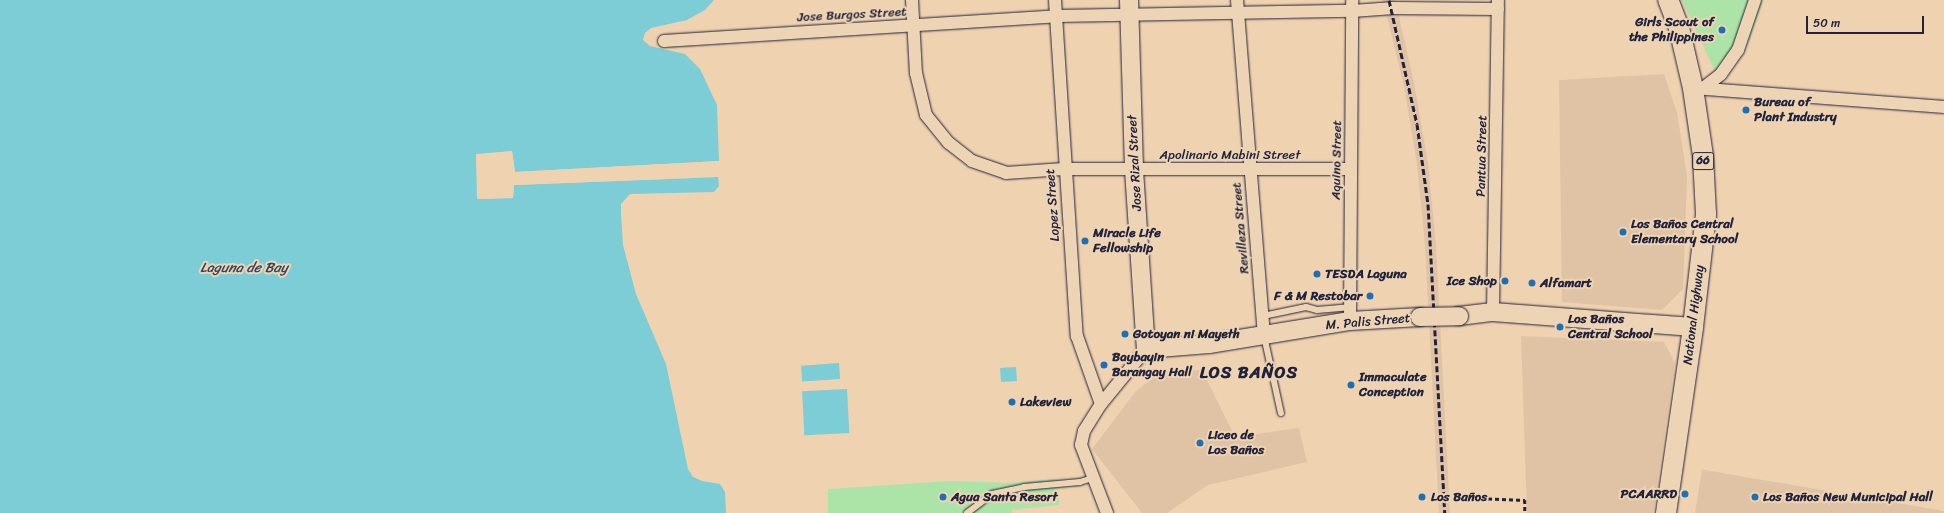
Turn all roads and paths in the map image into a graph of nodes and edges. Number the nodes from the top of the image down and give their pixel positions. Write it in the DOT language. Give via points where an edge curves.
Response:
graph roads {
  1 [pos="912,0"];
  2 [pos="1056,0"];
  3 [pos="1668,0"];
  4 [pos="1756,0"];
  5 [pos="1498,4"];
  6 [pos="1237,6"];
  7 [pos="1352,6"];
  8 [pos="1129,8"];
  9 [pos="1057,16"];
  10 [pos="912,25"];
  11 [pos="664,41"];
  12 [pos="1698,89"];
  13 [pos="1944,107"];
  14 [pos="1250,169"];
  15 [pos="1351,169"];
  16 [pos="1064,170"];
  17 [pos="1134,170"];
  18 [pos="1493,312"];
  19 [pos="1349,314"];
  20 [pos="1263,316"];
  21 [pos="1693,327"];
  22 [pos="1264,334"];
  23 [pos="1146,349"];
  24 [pos="1101,404"];
  25 [pos="1281,413"];
  26 [pos="1092,478"];
  27 [pos="1453,498"];
  28 [pos="967,513"];
  29 [pos="1107,513"];
  30 [pos="1525,513"];
  31 [pos="1666,513"];
  1 -- 10 [label="street, Apolinario Mabini Street"];
  2 -- 9 [label="street, Lopez Street"];
  3 -- 12 [label="main road, National Highway / 66"];
  4 -- 12 [label="street" via="1738,50 1721,74"];
  5 -- 7 [label="street, Jose Burgos Street" via="1391,8"];
  5 -- 18 [label="street, Pantua Street"];
  6 -- 7 [label="street, Jose Burgos Street"];
  6 -- 8 [label="street, Jose Burgos Street"];
  6 -- 14 [label="street, Revilleza Street"];
  7 -- 15 [label="street, Aquino Street"];
  8 -- 9 [label="street, Jose Burgos Street"];
  8 -- 17 [label="main road, Jose Rizal Street"];
  9 -- 10 [label="street, Jose Burgos Street"];
  9 -- 16 [label="street, Lopez Street"];
  10 -- 11 [label="street, Jose Burgos Street"];
  10 -- 16 [label="street, Apolinario Mabini Street" via="916,73 926,115 949,143 972,161 1006,173"];
  12 -- 13 [label="street"];
  12 -- 21 [label="main road, National Highway / 66" via="1706,214"];
  14 -- 15 [label="street, Apolinario Mabini Street"];
  14 -- 17 [label="street, Apolinario Mabini Street"];
  14 -- 20 [label="street, Revilleza Street"];
  15 -- 19 [label="street, Aquino Street"];
  16 -- 17 [label="street, Apolinario Mabini Street"];
  16 -- 24 [label="street, Lopez Street" via="1077,336"];
  17 -- 23 [label="main road, Jose Rizal Street"];
  18 -- 19 [label="main road, M. Palis Street, bridge" via="1420,317"];
  18 -- 21 [label="main road, M. Palis Street"];
  19 -- 20 [label="lane" via="1306,307"];
  19 -- 22 [label="main road, M. Palis Street"];
  20 -- 22 [label="street, Revilleza Street"];
  21 -- 31 [label="main road, National Highway / 66"];
  22 -- 23 [label="main road, M. Palis Street" via="1209,344"];
  22 -- 25 [label="lane"];
  23 -- 24 [label="street"];
  24 -- 26 [label="street" via="1084,431 1081,445"];
  26 -- 28 [label="lane" via="1080,482 1024,487 992,494"];
  26 -- 29 [label="street"];
  27 -- 30 [label="path" via="1525,500"];
}
